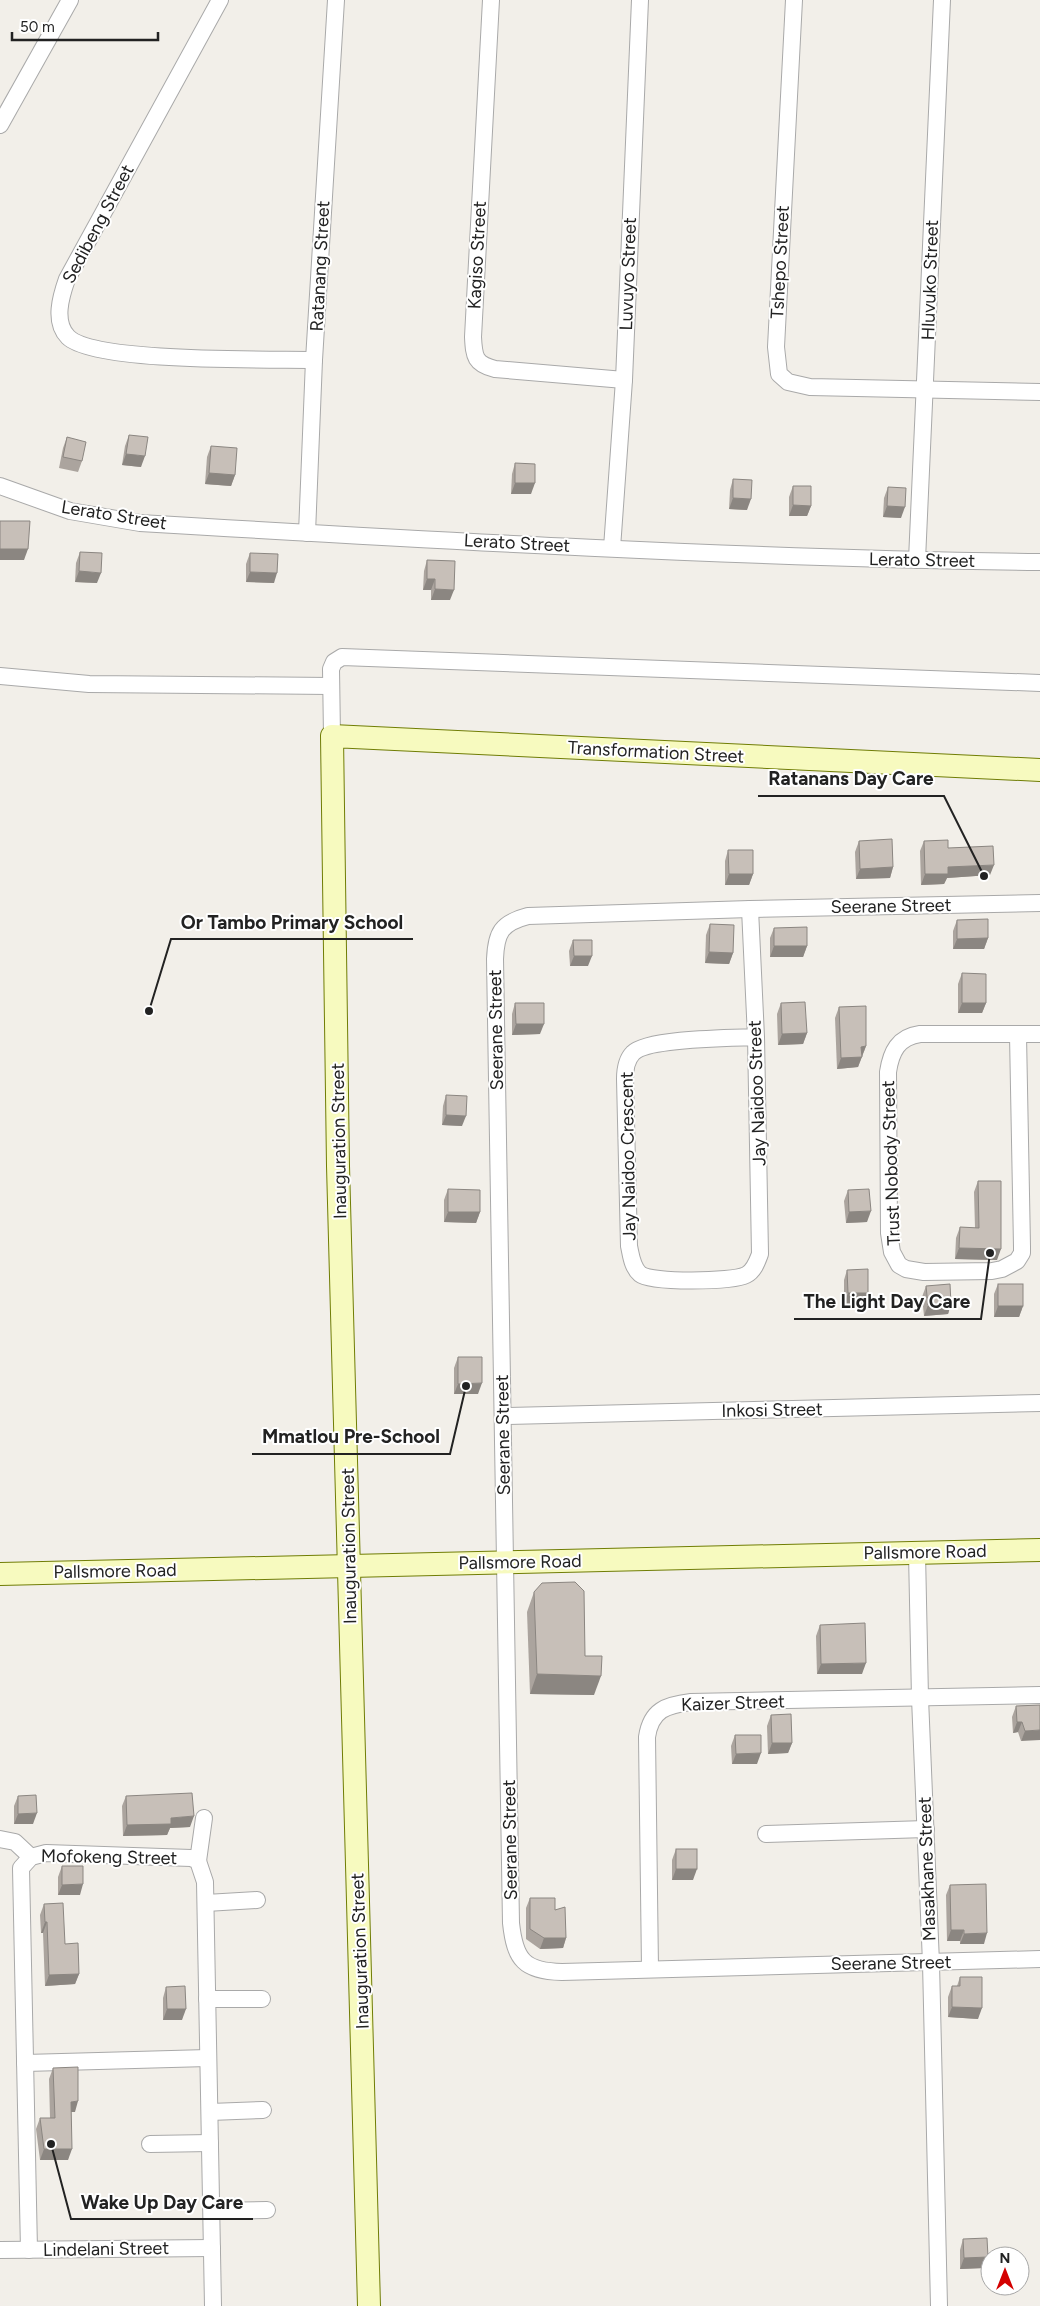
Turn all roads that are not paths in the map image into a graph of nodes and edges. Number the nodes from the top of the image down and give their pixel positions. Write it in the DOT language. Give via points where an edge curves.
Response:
graph roads {
  1 [pos="70,0"];
  2 [pos="220,0"];
  3 [pos="336,0"];
  4 [pos="491,0"];
  5 [pos="640,0"];
  6 [pos="794,0"];
  7 [pos="942,0"];
  8 [pos="0,125"];
  9 [pos="314,360"];
  10 [pos="624,380"];
  11 [pos="926,388"];
  12 [pos="1040,392"];
  13 [pos="0,486"];
  14 [pos="307,533"];
  15 [pos="612,548"];
  16 [pos="917,560"];
  17 [pos="1040,562"];
  18 [pos="0,676"];
  19 [pos="1040,683"];
  20 [pos="331,686"];
  21 [pos="332,736"];
  22 [pos="1040,770"];
  23 [pos="1040,903"];
  24 [pos="750,908"];
  25 [pos="1040,1034"];
  26 [pos="1018,1035"];
  27 [pos="756,1037"];
  28 [pos="748,1274"];
  29 [pos="1040,1403"];
  30 [pos="503,1416"];
  31 [pos="1040,1550"];
  32 [pos="918,1553"];
  33 [pos="505,1562"];
  34 [pos="349,1566"];
  35 [pos="0,1574"];
  36 [pos="1040,1695"];
  37 [pos="920,1698"];
  38 [pos="204,1818"];
  39 [pos="926,1829"];
  40 [pos="766,1834"];
  41 [pos="0,1839"];
  42 [pos="31,1857"];
  43 [pos="198,1861"];
  44 [pos="257,1900"];
  45 [pos="206,1903"];
  46 [pos="1040,1959"];
  47 [pos="931,1963"];
  48 [pos="650,1968"];
  49 [pos="207,1999"];
  50 [pos="262,2000"];
  51 [pos="208,2058"];
  52 [pos="25,2063"];
  53 [pos="263,2110"];
  54 [pos="210,2112"];
  55 [pos="210,2143"];
  56 [pos="150,2144"];
  57 [pos="267,2210"];
  58 [pos="212,2211"];
  59 [pos="212,2248"];
  60 [pos="0,2250"];
  61 [pos="29,2250"];
  62 [pos="213,2306"];
  63 [pos="369,2306"];
  64 [pos="939,2306"];
  1 -- 8 [label="street"];
  2 -- 9 [label="street, Sedibeng Street" via="67,279 59,309 60,326 78,345 116,353"];
  3 -- 9 [label="street, Ratanang Street"];
  4 -- 10 [label="street, Kagiso Street" via="473,338 477,360 495,369"];
  5 -- 10 [label="street, Luvuyo Street"];
  6 -- 11 [label="street, Tshepo Street" via="776,346 779,374 788,382 810,387"];
  7 -- 11 [label="street, Hluvuko Street"];
  9 -- 14 [label="street, Ratanang Street"];
  10 -- 15 [label="street, Luvuyo Street"];
  11 -- 12 [label="street"];
  11 -- 16 [label="street, Hluvuko Street"];
  13 -- 14 [label="street, Lerato Street" via="70,511 140,523"];
  14 -- 15 [label="street, Lerato Street"];
  15 -- 16 [label="street, Lerato Street"];
  16 -- 17 [label="street, Lerato Street"];
  18 -- 20 [label="street" via="88,684"];
  19 -- 20 [label="street, Inauguration Street" via="346,657 338,658 332,666"];
  20 -- 21 [label="street, Inauguration Street"];
  21 -- 22 [label="street, Transformation Street"];
  21 -- 34 [label="street, Inauguration Street" via="338,1157"];
  23 -- 24 [label="street, Seerane Street"];
  24 -- 27 [label="street, Jay Naidoo Street"];
  24 -- 30 [label="street, Seerane Street" via="528,916 515,919 499,934 495,959"];
  25 -- 26 [label="street, Trust Nobody Street"];
  26 -- 26 [label="street, Trust Nobody Street" via="910,1036 903,1039 892,1053 888,1072 889,1233 895,1260 906,1269 924,1272 992,1271 1011,1266 1020,1258"];
  27 -- 28 [label="street, Jay Naidoo Street" via="761,1243 757,1263"];
  27 -- 28 [label="street, Jay Naidoo Crescent" via="649,1044 632,1053 625,1069 629,1246 636,1269 645,1277 663,1281 735,1279"];
  29 -- 30 [label="street, Inkosi Street"];
  30 -- 33 [label="street, Seerane Street"];
  31 -- 32 [label="street, Pallsmore Road"];
  32 -- 33 [label="street, Pallsmore Road"];
  32 -- 37 [label="street, Masakhane Street"];
  33 -- 34 [label="street, Pallsmore Road"];
  33 -- 48 [label="street, Seerane Street" via="511,1923 515,1949 527,1966 549,1972"];
  34 -- 35 [label="street, Pallsmore Road"];
  34 -- 63 [label="street, Inauguration Street"];
  36 -- 37 [label="street, Kaizer Street"];
  37 -- 39 [label="street, Masakhane Street"];
  37 -- 48 [label="street, Kaizer Street" via="691,1702 668,1706 654,1717 648,1726 647,1737"];
  38 -- 43 [label="street"];
  39 -- 40 [label="street"];
  39 -- 47 [label="street, Masakhane Street"];
  41 -- 42 [label="street" via="15,1842"];
  42 -- 43 [label="street, Mofokeng Street" via="46,1853"];
  42 -- 52 [label="street, Mofokeng Street" via="23,1863 20,1879"];
  43 -- 45 [label="street, Mofokeng Street" via="206,1882"];
  44 -- 45 [label="street"];
  45 -- 49 [label="street, Mofokeng Street"];
  46 -- 47 [label="street, Seerane Street"];
  47 -- 48 [label="street, Seerane Street"];
  47 -- 64 [label="street, Masakhane Street"];
  49 -- 50 [label="street"];
  49 -- 51 [label="street, Mofokeng Street"];
  51 -- 52 [label="street"];
  51 -- 54 [label="street, Mofokeng Street"];
  52 -- 61 [label="street, Mofokeng Street"];
  53 -- 54 [label="street"];
  54 -- 55 [label="street, Mofokeng Street"];
  55 -- 56 [label="street"];
  55 -- 58 [label="street, Mofokeng Street"];
  57 -- 58 [label="street"];
  58 -- 59 [label="street, Mofokeng Street"];
  59 -- 61 [label="street, Lindelani Street"];
  59 -- 62 [label="street, Mofokeng Street"];
  60 -- 61 [label="street, Lindelani Street"];
}
